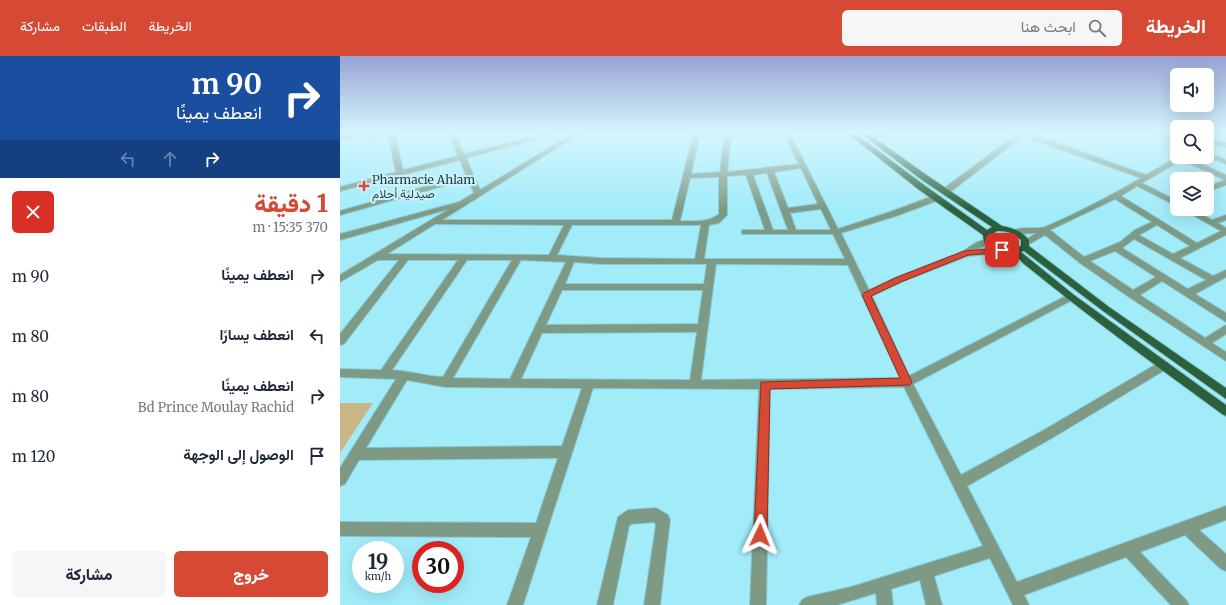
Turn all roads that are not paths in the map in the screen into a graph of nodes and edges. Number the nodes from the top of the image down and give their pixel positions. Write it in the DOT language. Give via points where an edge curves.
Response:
graph roads {
  1 [pos="461,157"];
  2 [pos="397,158"];
  3 [pos="459,158"];
  4 [pos="537,158"];
  5 [pos="692,158"];
  6 [pos="725,158"];
  7 [pos="799,158"];
  8 [pos="883,158"];
  9 [pos="898,158"];
  10 [pos="988,158"];
  11 [pos="1092,158"];
  12 [pos="1216,158"];
  13 [pos="1226,162"];
  14 [pos="1171,164"];
  15 [pos="1197,164"];
  16 [pos="803,166"];
  17 [pos="770,171"];
  18 [pos="400,173"];
  19 [pos="749,173"];
  20 [pos="723,175"];
  21 [pos="470,176"];
  22 [pos="688,176"];
  23 [pos="1148,178"];
  24 [pos="1226,178"];
  25 [pos="1226,182"];
  26 [pos="1138,184"];
  27 [pos="1214,187"];
  28 [pos="340,188"];
  29 [pos="946,191"];
  30 [pos="478,194"];
  31 [pos="1116,196"];
  32 [pos="936,198"];
  33 [pos="1170,200"];
  34 [pos="467,202"];
  35 [pos="824,206"];
  36 [pos="785,211"];
  37 [pos="340,213"];
  38 [pos="1199,216"];
  39 [pos="1226,217"];
  40 [pos="434,222"];
  41 [pos="569,222"];
  42 [pos="676,222"];
  43 [pos="1157,222"];
  44 [pos="705,223"];
  45 [pos="1212,223"];
  46 [pos="1000,229"];
  47 [pos="1044,230"];
  48 [pos="745,232"];
  49 [pos="770,232"];
  50 [pos="793,232"];
  51 [pos="836,232"];
  52 [pos="1016,232"];
  53 [pos="1226,232"];
  54 [pos="1134,236"];
  55 [pos="340,237"];
  56 [pos="988,238"];
  57 [pos="1025,245"];
  58 [pos="1196,246"];
  59 [pos="1116,247"];
  60 [pos="1002,250"];
  61 [pos="1014,252"];
  62 [pos="967,253"];
  63 [pos="377,257"];
  64 [pos="518,257"];
  65 [pos="552,257"];
  66 [pos="1175,257"];
  67 [pos="405,258"];
  68 [pos="464,258"];
  69 [pos="572,258"];
  70 [pos="699,261"];
  71 [pos="712,261"];
  72 [pos="1083,261"];
  73 [pos="851,262"];
  74 [pos="1226,273"];
  75 [pos="1163,277"];
  76 [pos="340,279"];
  77 [pos="1213,280"];
  78 [pos="558,287"];
  79 [pos="707,287"];
  80 [pos="1188,293"];
  81 [pos="867,295"];
  82 [pos="1132,295"];
  83 [pos="1071,297"];
  84 [pos="1226,318"];
  85 [pos="702,328"];
  86 [pos="538,329"];
  87 [pos="1226,329"];
  88 [pos="340,341"];
  89 [pos="1204,343"];
  90 [pos="1226,358"];
  91 [pos="1164,365"];
  92 [pos="340,373"];
  93 [pos="384,374"];
  94 [pos="404,375"];
  95 [pos="907,382"];
  96 [pos="445,383"];
  97 [pos="514,383"];
  98 [pos="590,384"];
  99 [pos="695,384"];
  100 [pos="765,384"];
  101 [pos="1226,394"];
  102 [pos="1226,411"];
  103 [pos="566,452"];
  104 [pos="356,454"];
  105 [pos="340,480"];
  106 [pos="959,483"];
  107 [pos="1226,513"];
  108 [pos="1187,528"];
  109 [pos="340,529"];
  110 [pos="540,530"];
  111 [pos="993,550"];
  112 [pos="1129,550"];
  113 [pos="1226,564"];
  114 [pos="925,571"];
  115 [pos="883,584"];
  116 [pos="1014,591"];
  117 [pos="515,605"];
  118 [pos="605,605"];
  119 [pos="652,605"];
  120 [pos="758,605"];
  121 [pos="807,605"];
  122 [pos="885,605"];
  123 [pos="934,605"];
  124 [pos="1021,605"];
  125 [pos="1181,605"];
  1 -- 21 [label="street"];
  2 -- 18 [label="street"];
  3 -- 18 [label="street"];
  4 -- 30 [label="street"];
  5 -- 22 [label="street"];
  6 -- 20 [label="street"];
  7 -- 16 [label="street"];
  8 -- 32 [label="main road"];
  9 -- 29 [label="main road"];
  10 -- 29 [label="street"];
  11 -- 23 [label="street"];
  12 -- 13 [label="street"];
  14 -- 23 [label="street"];
  15 -- 24 [label="street"];
  16 -- 17 [label="street"];
  16 -- 35 [label="street"];
  17 -- 19 [label="street"];
  17 -- 36 [label="street"];
  18 -- 28 [label="street"];
  19 -- 20 [label="street"];
  19 -- 49 [label="street"];
  20 -- 22 [label="street"];
  20 -- 44 [label="street" via="723,216 716,221"];
  21 -- 30 [label="street"];
  21 -- 37 [label="street"];
  22 -- 42 [label="street"];
  23 -- 26 [label="street"];
  25 -- 27 [label="street"];
  26 -- 31 [label="street"];
  26 -- 33 [label="street"];
  29 -- 46 [label="main road"];
  30 -- 34 [label="street"];
  31 -- 43 [label="street"];
  31 -- 47 [label="street"];
  32 -- 51 [label="street"];
  32 -- 56 [label="main road"];
  34 -- 40 [label="street"];
  34 -- 55 [label="street"];
  35 -- 36 [label="street"];
  35 -- 51 [label="street"];
  36 -- 50 [label="street"];
  38 -- 45 [label="street"];
  39 -- 45 [label="street"];
  40 -- 41 [label="street"];
  40 -- 63 [label="street"];
  41 -- 42 [label="street"];
  41 -- 65 [label="street"];
  42 -- 44 [label="street"];
  43 -- 54 [label="street"];
  43 -- 58 [label="street"];
  44 -- 70 [label="street"];
  45 -- 53 [label="street"];
  46 -- 52 [label="main road"];
  46 -- 56 [label="main road" via="991,231"];
  47 -- 52 [label="street"];
  47 -- 57 [label="street"];
  47 -- 72 [label="street"];
  48 -- 49 [label="street"];
  49 -- 50 [label="street"];
  50 -- 51 [label="street"];
  51 -- 73 [label="street"];
  52 -- 57 [label="main road" via="1023,237"];
  53 -- 58 [label="street"];
  54 -- 59 [label="street"];
  54 -- 66 [label="street"];
  56 -- 60 [label="main road"];
  56 -- 62 [label="street"];
  57 -- 61 [label="main road"];
  57 -- 101 [label="main road" via="1106,309"];
  58 -- 66 [label="street"];
  59 -- 72 [label="street"];
  59 -- 75 [label="street"];
  60 -- 61 [label="main road"];
  60 -- 62 [label="street"];
  61 -- 83 [label="main road"];
  62 -- 81 [label="street"];
  63 -- 67 [label="street"];
  63 -- 76 [label="street"];
  64 -- 65 [label="street"];
  64 -- 68 [label="street"];
  64 -- 96 [label="street"];
  65 -- 69 [label="street"];
  66 -- 77 [label="street"];
  67 -- 68 [label="street"];
  67 -- 88 [label="street"];
  68 -- 93 [label="street"];
  69 -- 70 [label="street" via="601,261"];
  69 -- 78 [label="street"];
  70 -- 71 [label="street"];
  71 -- 73 [label="street"];
  71 -- 79 [label="street"];
  72 -- 82 [label="street"];
  73 -- 81 [label="street"];
  74 -- 77 [label="street"];
  75 -- 80 [label="street"];
  75 -- 82 [label="street"];
  77 -- 80 [label="street"];
  78 -- 79 [label="street"];
  78 -- 86 [label="street"];
  79 -- 85 [label="street"];
  80 -- 84 [label="street"];
  81 -- 95 [label="street"];
  82 -- 89 [label="street"];
  83 -- 91 [label="main road"];
  83 -- 95 [label="street"];
  85 -- 86 [label="street"];
  85 -- 99 [label="street"];
  86 -- 97 [label="street"];
  87 -- 89 [label="street"];
  89 -- 90 [label="street"];
  91 -- 102 [label="main road"];
  91 -- 106 [label="street"];
  92 -- 93 [label="street"];
  93 -- 94 [label="street"];
  94 -- 96 [label="street"];
  94 -- 104 [label="street"];
  95 -- 100 [label="street"];
  95 -- 106 [label="street"];
  96 -- 97 [label="street"];
  97 -- 98 [label="street"];
  98 -- 99 [label="street"];
  98 -- 103 [label="street"];
  99 -- 100 [label="street"];
  100 -- 120 [label="street"];
  103 -- 104 [label="street"];
  103 -- 110 [label="street"];
  104 -- 105 [label="street"];
  106 -- 111 [label="street"];
  107 -- 108 [label="street"];
  108 -- 112 [label="street"];
  108 -- 113 [label="street"];
  109 -- 110 [label="street"];
  110 -- 117 [label="street"];
  111 -- 114 [label="street"];
  111 -- 116 [label="street"];
  112 -- 116 [label="street"];
  112 -- 125 [label="street"];
  114 -- 115 [label="street"];
  114 -- 123 [label="street"];
  115 -- 121 [label="street"];
  115 -- 122 [label="street"];
  116 -- 124 [label="street"];
  118 -- 119 [label="street" via="623,522 628,517 656,515 663,520 663,525"];
}
